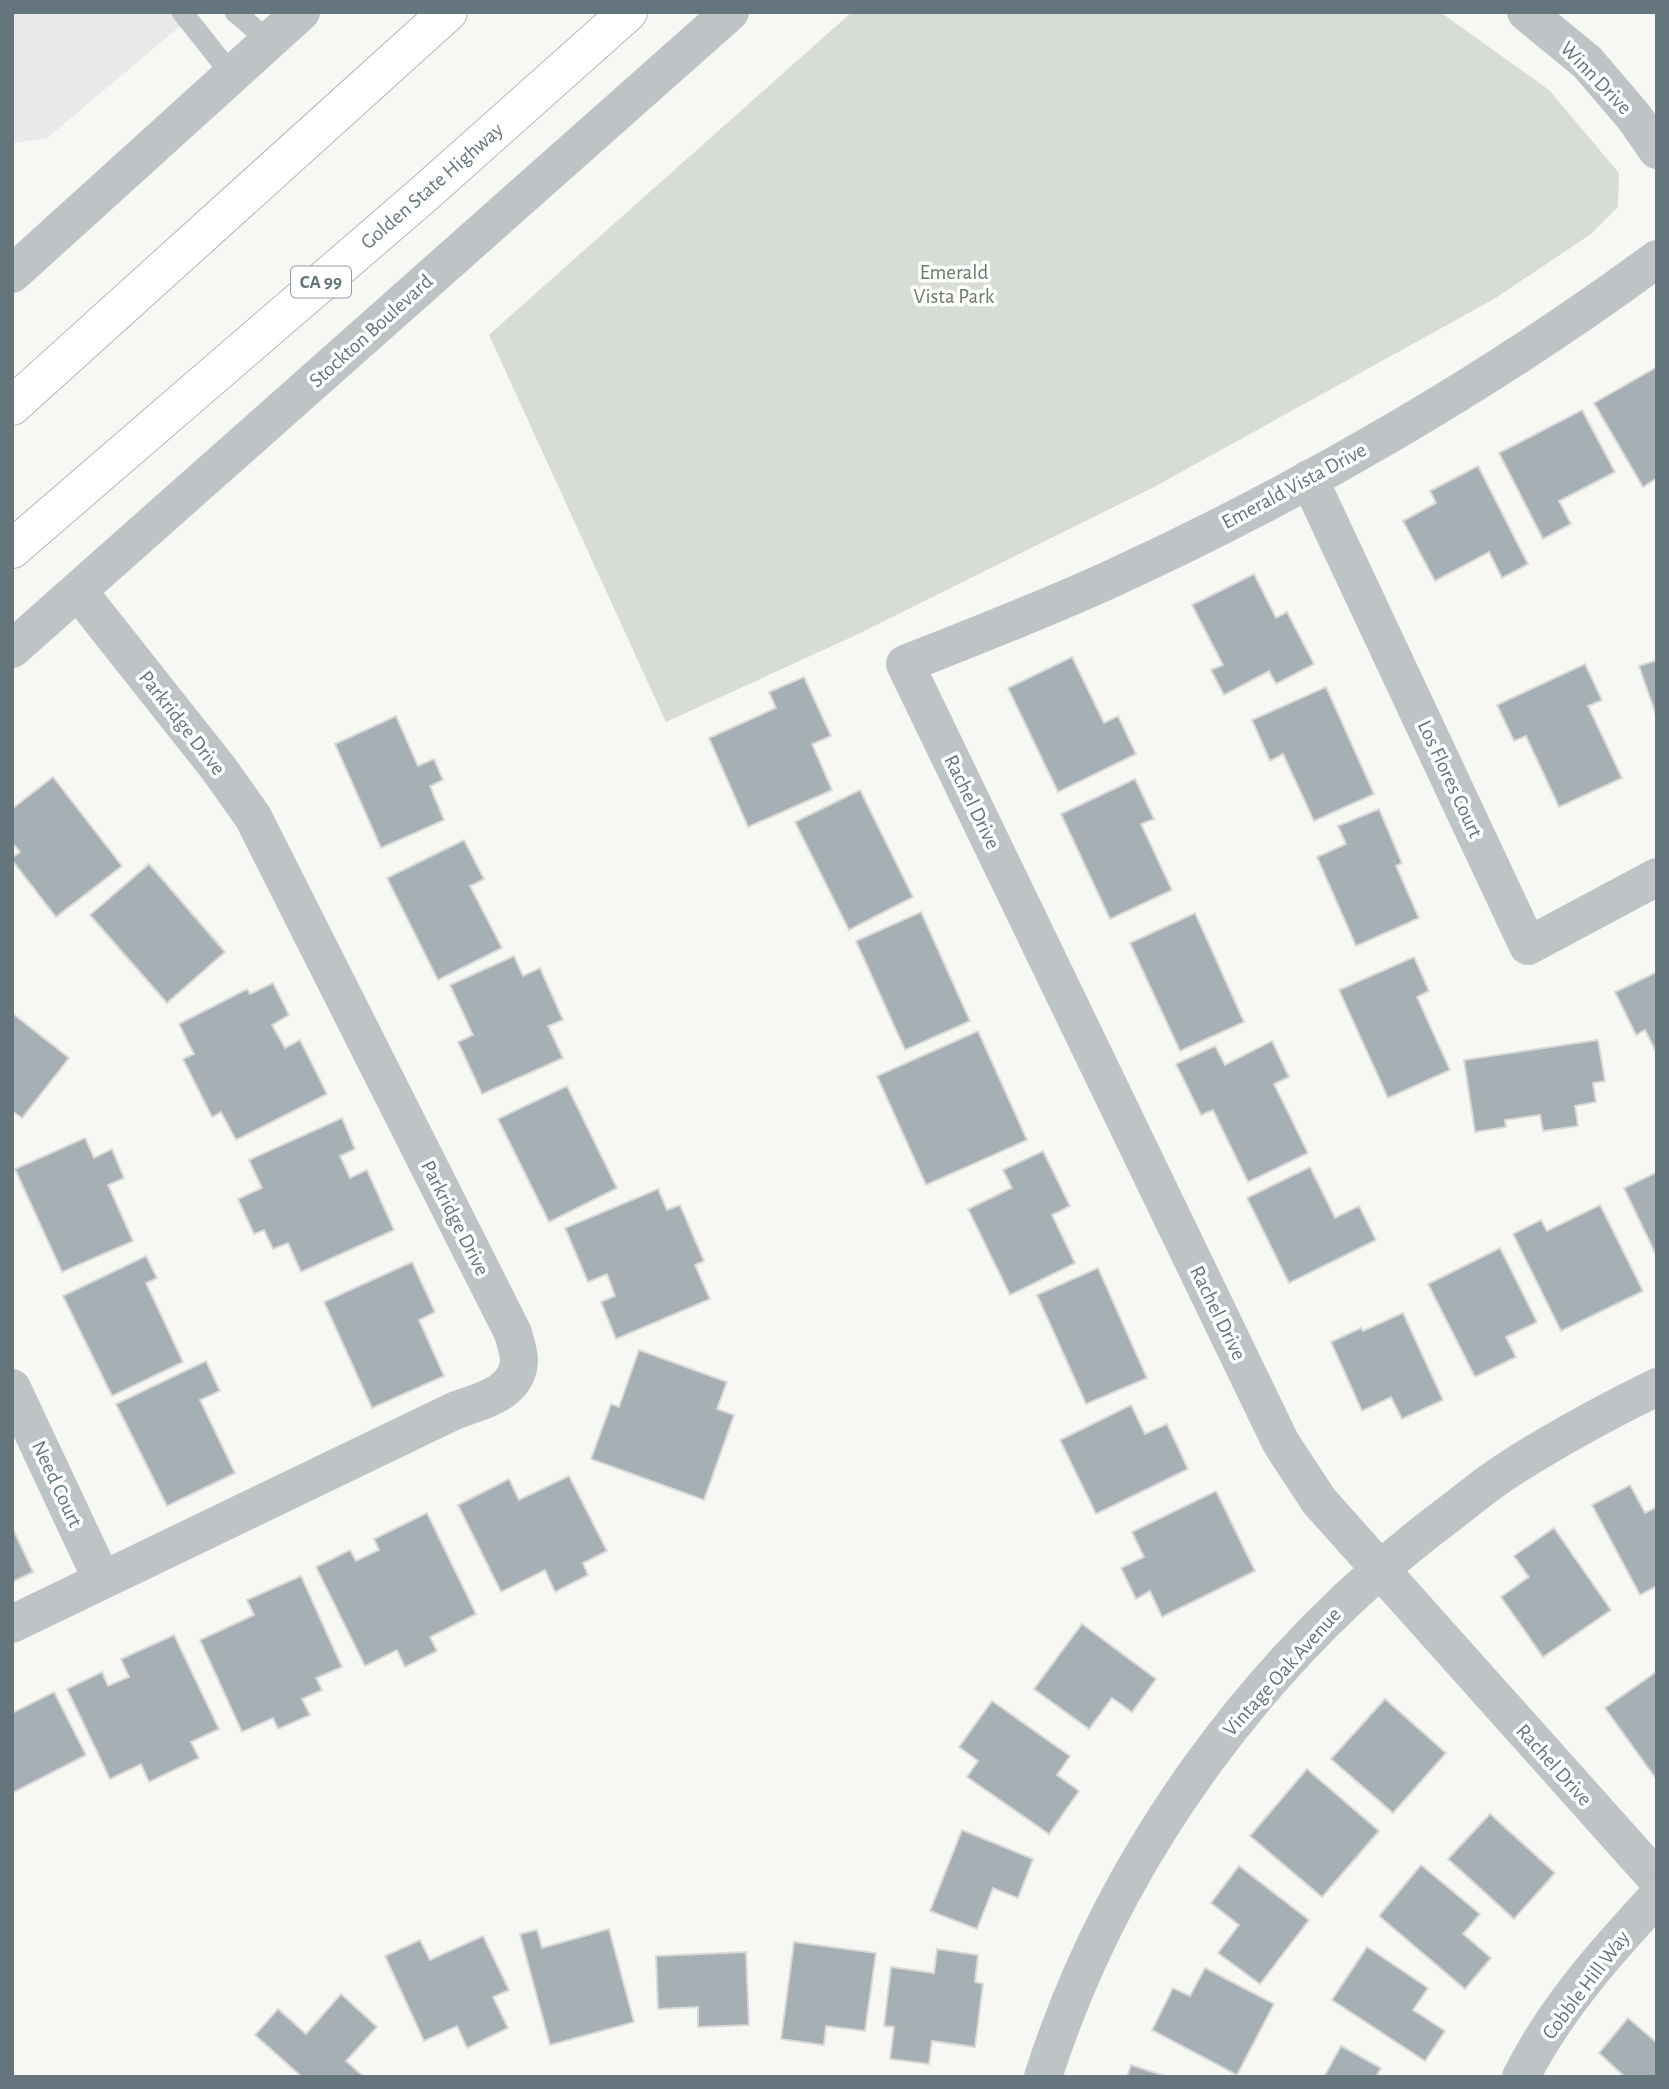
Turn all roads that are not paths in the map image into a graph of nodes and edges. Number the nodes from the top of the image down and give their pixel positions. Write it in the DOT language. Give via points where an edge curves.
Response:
graph roads {
  1 [pos="182,12"];
  2 [pos="235,12"];
  3 [pos="301,12"];
  4 [pos="448,12"];
  5 [pos="628,12"];
  6 [pos="730,12"];
  7 [pos="1526,12"];
  8 [pos="269,41"];
  9 [pos="232,75"];
  10 [pos="1657,150"];
  11 [pos="1657,259"];
  12 [pos="12,274"];
  13 [pos="12,406"];
  14 [pos="1309,479"];
  15 [pos="12,549"];
  16 [pos="78,591"];
  17 [pos="12,649"];
  18 [pos="905,664"];
  19 [pos="1657,877"];
  20 [pos="1657,1387"];
  21 [pos="12,1388"];
  22 [pos="1378,1569"];
  23 [pos="102,1580"];
  24 [pos="12,1624"];
  25 [pos="1657,1879"];
  26 [pos="1657,1897"];
  27 [pos="1043,2077"];
  28 [pos="1521,2077"];
  1 -- 9 [label="lane"];
  2 -- 8 [label="lane"];
  3 -- 8 [label="street"];
  4 -- 13 [label="highway"];
  5 -- 15 [label="highway, Golden State Highway / CA 99"];
  6 -- 16 [label="street, Stockton Boulevard"];
  7 -- 10 [label="street, Winn Drive" via="1587,62"];
  8 -- 9 [label="street"];
  9 -- 12 [label="street"];
  11 -- 14 [label="street, Emerald Vista Drive" via="1502,365"];
  14 -- 18 [label="street, Emerald Vista Drive" via="1111,579"];
  14 -- 19 [label="street, Los Flores Court" via="1528,946"];
  16 -- 17 [label="street, Stockton Boulevard"];
  16 -- 23 [label="street, Parkridge Drive" via="253,817 513,1333 519,1360 514,1380 499,1394 454,1411"];
  18 -- 22 [label="street, Rachel Drive" via="1281,1443 1319,1502"];
  20 -- 22 [label="street, Vintage Oak Avenue" via="1507,1470"];
  21 -- 23 [label="street, Need Court"];
  22 -- 25 [label="street, Rachel Drive"];
  22 -- 27 [label="street, Vintage Oak Avenue" via="1237,1717 1178,1799 1125,1887 1080,1978"];
  23 -- 24 [label="street, Parkridge Drive"];
  26 -- 28 [label="street, Cobble Hill Way" via="1601,1958"];
}
